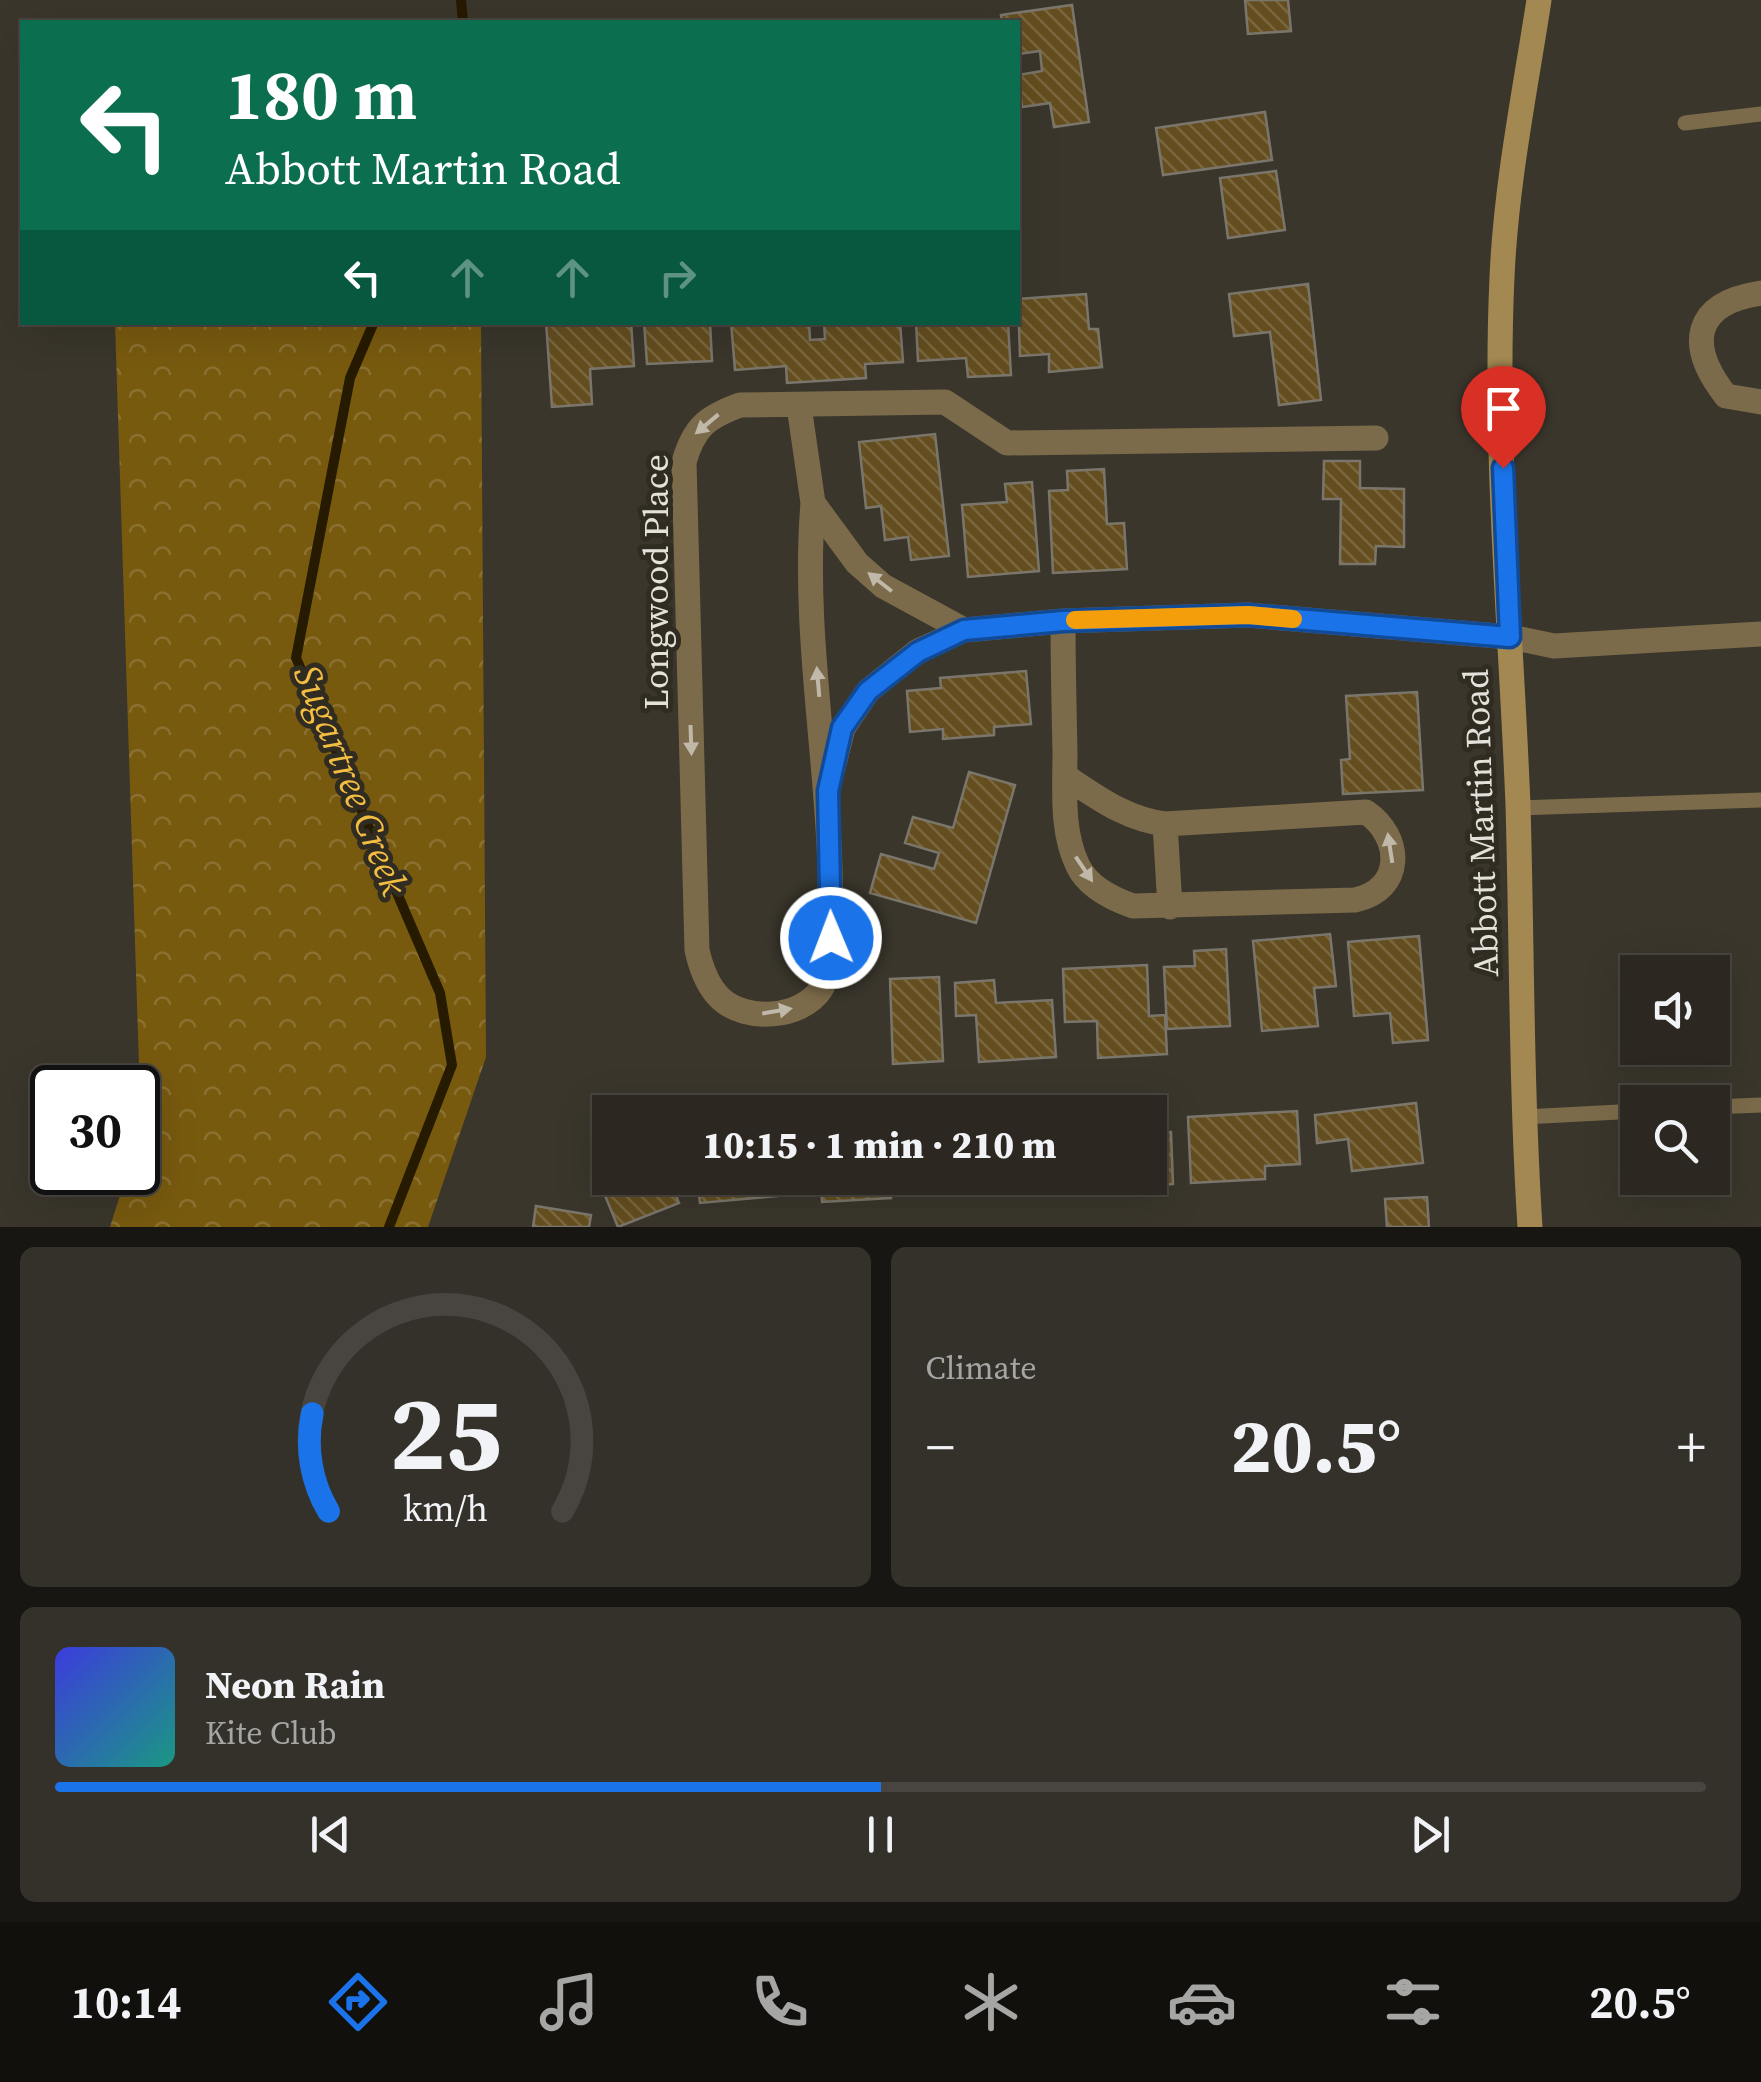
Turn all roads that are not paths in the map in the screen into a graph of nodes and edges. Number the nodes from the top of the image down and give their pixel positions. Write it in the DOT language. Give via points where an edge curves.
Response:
graph roads {
  1 [pos="1539,0"];
  2 [pos="1761,114"];
  3 [pos="1685,122"];
  4 [pos="1761,292"];
  5 [pos="1761,402"];
  6 [pos="799,406"];
  7 [pos="1376,438"];
  8 [pos="813,502"];
  9 [pos="1063,621"];
  10 [pos="964,630"];
  11 [pos="1761,634"];
  12 [pos="1510,637"];
  13 [pos="1065,776"];
  14 [pos="828,791"];
  15 [pos="1761,800"];
  16 [pos="1518,808"];
  17 [pos="1165,824"];
  18 [pos="1170,907"];
  19 [pos="1761,1105"];
  20 [pos="1730,1106"];
  21 [pos="1620,1112"];
  22 [pos="1523,1117"];
  23 [pos="1530,1227"];
  1 -- 12 [label="main road, Abbott Martin Road" via="1502,275"];
  2 -- 3 [label="lane"];
  4 -- 5 [label="street" via="1721,303 1702,328 1702,354 1726,396"];
  6 -- 7 [label="street, Longwood Place" via="945,402 1007,442"];
  6 -- 8 [label="street, Longwood Place"];
  6 -- 14 [label="street, Longwood Place, one-way" via="740,405 715,414 691,437 684,462 697,950 722,1000 752,1014 786,1012 821,990 831,938"];
  10 -- 8 [label="street, one-way" via="883,586 857,563"];
  14 -- 8 [label="street, Longwood Place, one-way" via="816,674"];
  9 -- 10 [label="street, Longwood Place"];
  9 -- 12 [label="street, Longwood Place" via="1248,615"];
  9 -- 13 [label="street"];
  10 -- 14 [label="street, Longwood Place" via="918,652 868,691 842,728"];
  11 -- 12 [label="street, Longwood Place" via="1554,646"];
  12 -- 16 [label="main road, Abbott Martin Road"];
  13 -- 17 [label="street" via="1110,807"];
  13 -- 18 [label="street, one-way" via="1066,819 1080,870 1115,900"];
  15 -- 16 [label="lane"];
  16 -- 22 [label="main road, Abbott Martin Road"];
  17 -- 18 [label="street"];
  18 -- 17 [label="street, one-way" via="1372,897 1392,874 1393,857 1388,832 1366,812"];
  19 -- 20 [label="lane"];
  21 -- 22 [label="lane"];
  22 -- 23 [label="main road, Abbott Martin Road"];
}
